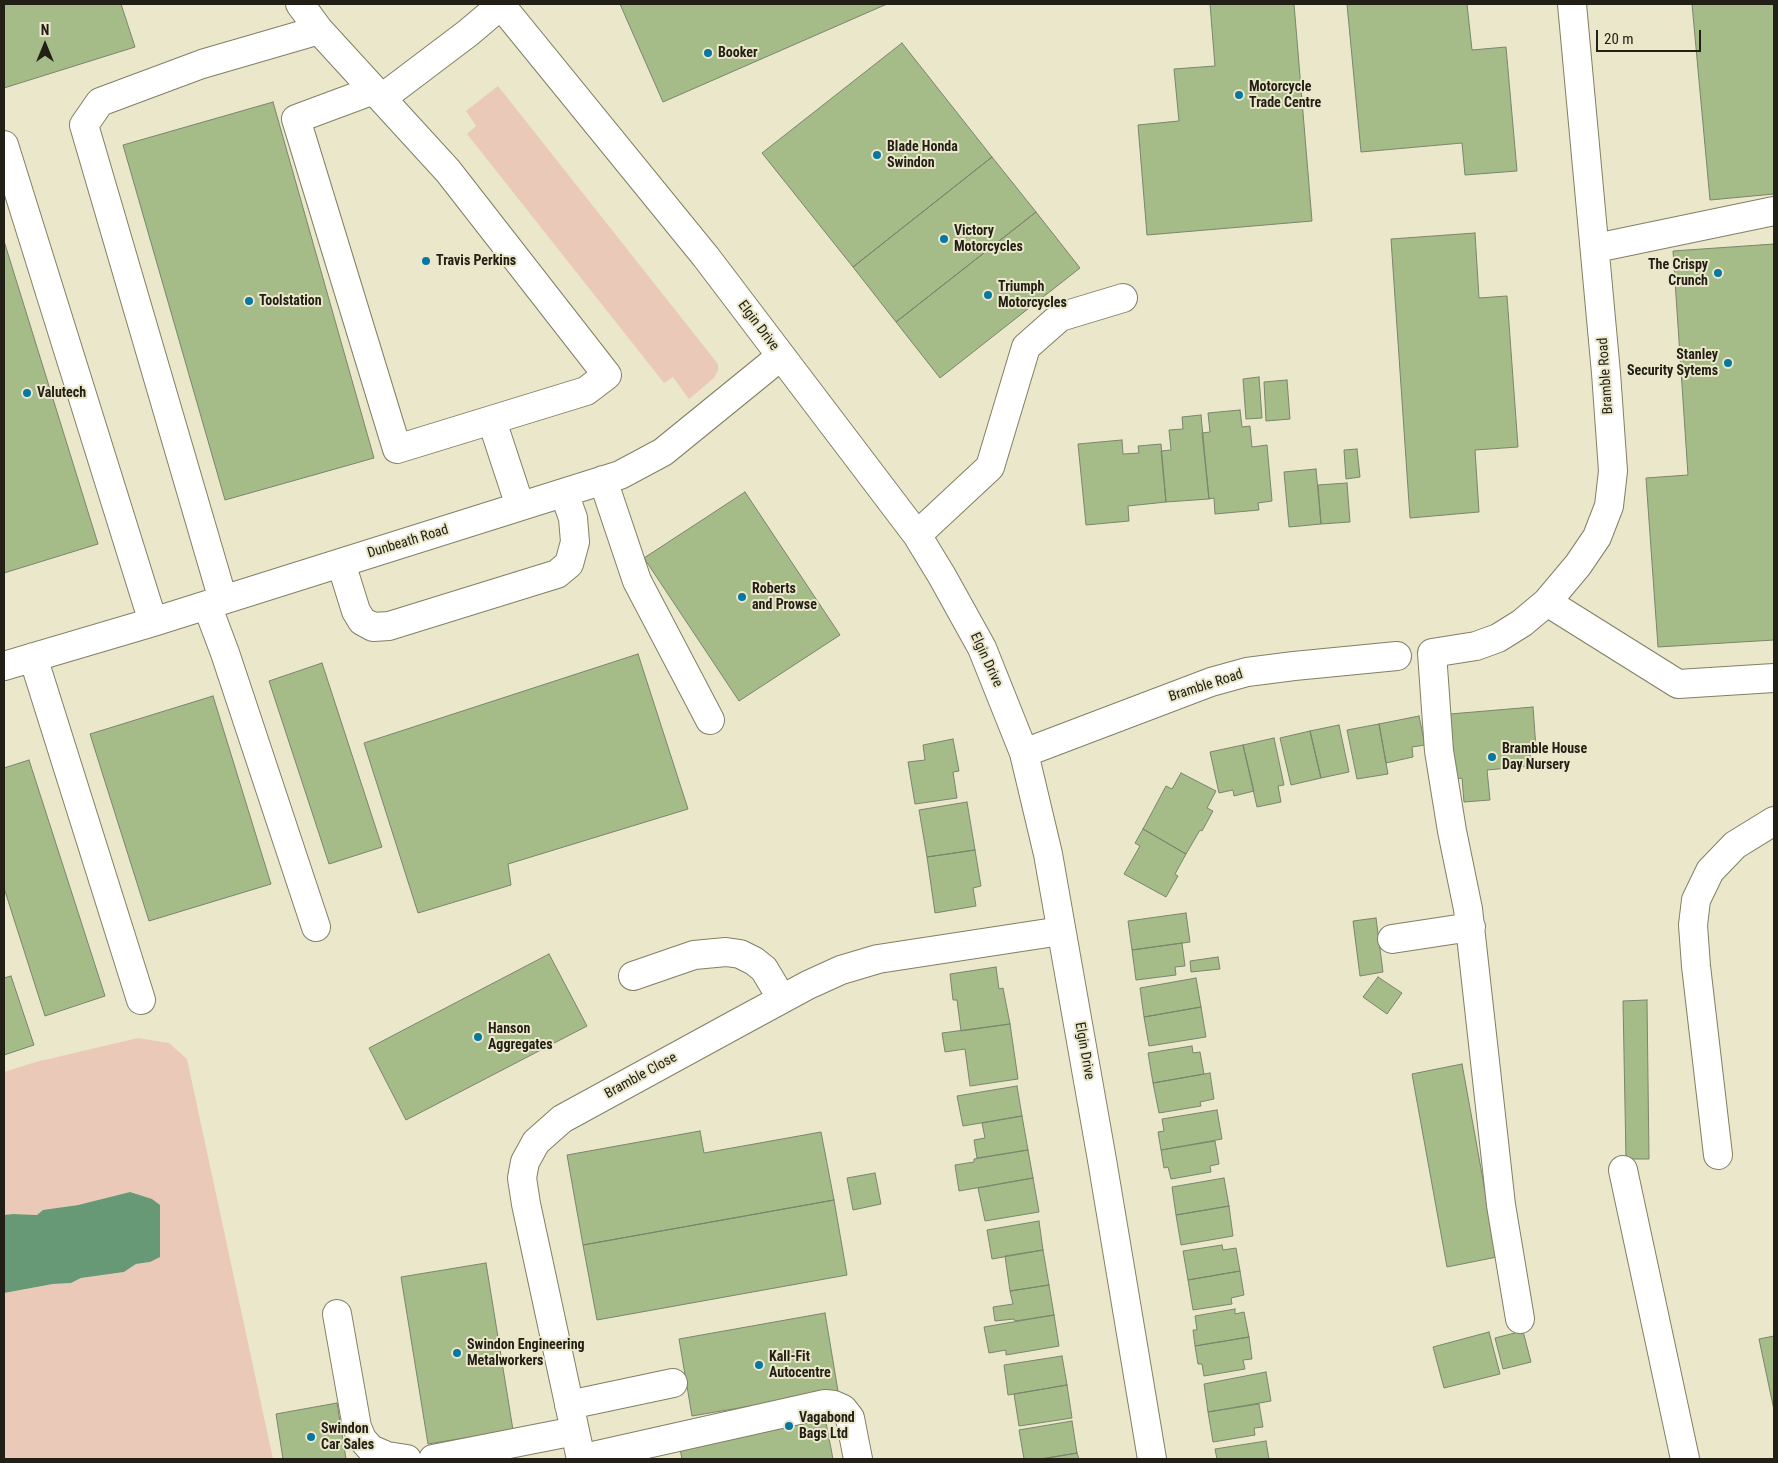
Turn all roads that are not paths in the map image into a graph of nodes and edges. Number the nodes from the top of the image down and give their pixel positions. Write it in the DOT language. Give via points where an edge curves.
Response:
graph roads {
  1 [pos="300,4"];
  2 [pos="500,4"];
  3 [pos="1572,4"];
  4 [pos="319,30"];
  5 [pos="378,94"];
  6 [pos="4,144"];
  7 [pos="1774,211"];
  8 [pos="1596,248"];
  9 [pos="1123,298"];
  10 [pos="781,356"];
  11 [pos="492,421"];
  12 [pos="603,480"];
  13 [pos="564,493"];
  14 [pos="520,506"];
  15 [pos="916,535"];
  16 [pos="341,562"];
  17 [pos="215,602"];
  18 [pos="1547,602"];
  19 [pos="153,622"];
  20 [pos="1397,656"];
  21 [pos="33,657"];
  22 [pos="4,666"];
  23 [pos="1774,678"];
  24 [pos="710,720"];
  25 [pos="1024,753"];
  26 [pos="1774,821"];
  27 [pos="316,927"];
  28 [pos="1471,927"];
  29 [pos="1061,931"];
  30 [pos="1392,939"];
  31 [pos="634,976"];
  32 [pos="782,999"];
  33 [pos="141,1000"];
  34 [pos="1718,1155"];
  35 [pos="1624,1170"];
  36 [pos="337,1314"];
  37 [pos="1520,1319"];
  38 [pos="673,1383"];
  39 [pos="572,1418"];
  40 [pos="407,1459"];
  41 [pos="433,1459"];
  42 [pos="580,1459"];
  43 [pos="858,1459"];
  44 [pos="1152,1459"];
  45 [pos="1684,1459"];
  1 -- 4 [label="street"];
  2 -- 5 [label="street" via="468,33"];
  2 -- 10 [label="street, Elgin Drive" via="706,257"];
  3 -- 8 [label="street, Bramble Road"];
  4 -- 5 [label="street"];
  4 -- 17 [label="street" via="202,64 100,102 84,125"];
  5 -- 11 [label="street" via="448,171 607,375 586,391"];
  5 -- 11 [label="street" via="296,119 397,449"];
  6 -- 19 [label="street"];
  7 -- 8 [label="street"];
  8 -- 18 [label="street, Bramble Road" via="1613,471 1609,506 1597,538"];
  9 -- 15 [label="street" via="1060,317 1026,347 990,466"];
  10 -- 12 [label="street, Dunbeath Road" via="663,452 620,475"];
  10 -- 15 [label="street, Elgin Drive"];
  11 -- 14 [label="street"];
  12 -- 13 [label="street, Dunbeath Road"];
  12 -- 24 [label="street" via="638,581"];
  13 -- 14 [label="street, Dunbeath Road"];
  13 -- 16 [label="street" via="573,518 575,542 569,564 557,574 389,626 373,627 362,621"];
  14 -- 16 [label="street, Dunbeath Road"];
  15 -- 25 [label="street, Elgin Drive" via="982,648"];
  16 -- 17 [label="street, Dunbeath Road"];
  17 -- 19 [label="street, Dunbeath Road"];
  17 -- 27 [label="street" via="225,653"];
  18 -- 23 [label="street" via="1678,684"];
  18 -- 28 [label="street, Bramble Road" via="1498,638 1476,646 1432,653 1439,751"];
  19 -- 21 [label="street, Dunbeath Road"];
  20 -- 25 [label="street, Bramble Road" via="1247,672 1211,682"];
  21 -- 22 [label="street, Dunbeath Road"];
  21 -- 33 [label="street"];
  25 -- 29 [label="street, Elgin Drive" via="1048,854"];
  26 -- 34 [label="street" via="1735,844 1710,871 1696,900 1693,925 1696,966"];
  28 -- 30 [label="street"];
  28 -- 37 [label="street" via="1501,1205"];
  29 -- 32 [label="street, Bramble Close" via="878,958 842,970"];
  29 -- 44 [label="street, Elgin Drive"];
  31 -- 32 [label="street" via="694,955 726,952 747,958 764,969"];
  32 -- 39 [label="street, Bramble Close" via="562,1119 536,1142 525,1162 522,1178 526,1204"];
  35 -- 45 [label="street"];
  36 -- 40 [label="street" via="357,1427 362,1439 371,1449"];
  38 -- 39 [label="street"];
  39 -- 41 [label="street"];
  39 -- 42 [label="street, Bramble Close"];
  42 -- 43 [label="street" via="825,1404 843,1409 850,1418"];
}
